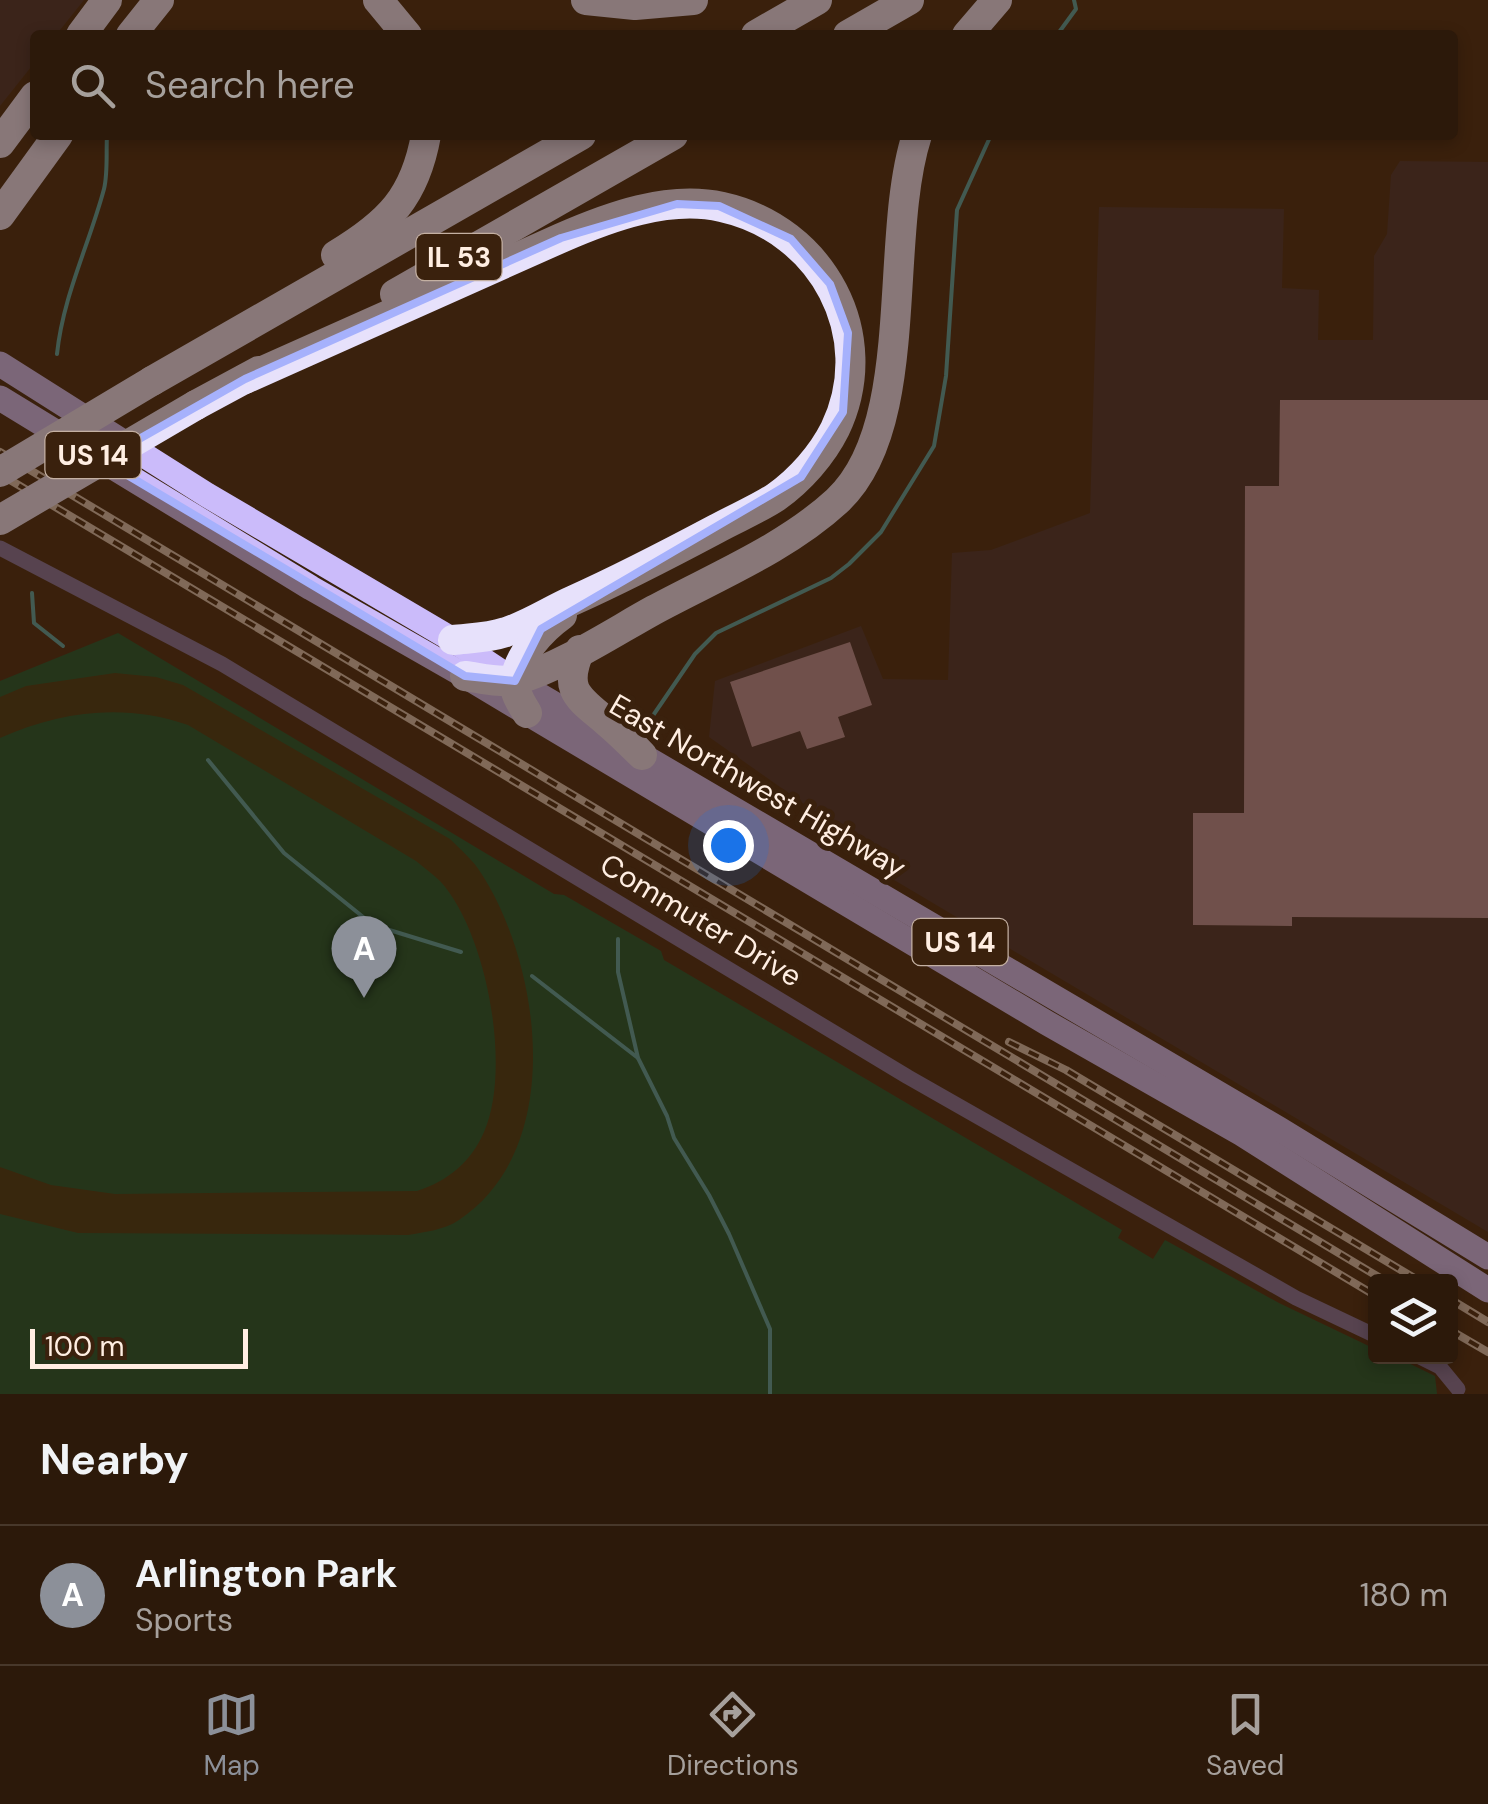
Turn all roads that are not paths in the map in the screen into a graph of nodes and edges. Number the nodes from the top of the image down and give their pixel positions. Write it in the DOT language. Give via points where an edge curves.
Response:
graph roads {
  1 [pos="107,0"];
  2 [pos="159,0"];
  3 [pos="378,0"];
  4 [pos="586,0"];
  5 [pos="693,0"];
  6 [pos="817,0"];
  7 [pos="909,0"];
  8 [pos="997,0"];
  9 [pos="85,30"];
  10 [pos="134,30"];
  11 [pos="403,30"];
  12 [pos="765,30"];
  13 [pos="857,30"];
  14 [pos="971,30"];
  15 [pos="30,103"];
  16 [pos="54,140"];
  17 [pos="425,140"];
  18 [pos="573,140"];
  19 [pos="663,140"];
  20 [pos="916,140"];
  21 [pos="0,143"];
  22 [pos="0,215"];
  23 [pos="193,358"];
  24 [pos="0,364"];
  25 [pos="245,379"];
  26 [pos="0,398"];
  27 [pos="0,472"];
  28 [pos="0,520"];
  29 [pos="0,548"];
  30 [pos="611,584"];
  31 [pos="454,640"];
  32 [pos="580,650"];
  33 [pos="465,676"];
  34 [pos="515,680"];
  35 [pos="528,713"];
  36 [pos="642,755"];
  37 [pos="852,893"];
  38 [pos="1488,1257"];
  39 [pos="1488,1290"];
  40 [pos="1368,1332"];
  41 [pos="1434,1364"];
  42 [pos="1458,1389"];
  1 -- 9 [label="highway"];
  2 -- 10 [label="highway"];
  3 -- 11 [label="highway"];
  4 -- 5 [label="highway"];
  6 -- 12 [label="highway"];
  7 -- 13 [label="highway"];
  8 -- 14 [label="highway"];
  15 -- 21 [label="highway"];
  16 -- 22 [label="highway"];
  17 -- 23 [label="highway" via="406,197 388,216 360,241 257,303"];
  18 -- 23 [label="highway, IL 53"];
  19 -- 25 [label="highway, IL 53"];
  20 -- 32 [label="highway" via="902,203 886,407 855,480 804,528"];
  23 -- 27 [label="highway, IL 53, bridge"];
  24 -- 31 [label="main road, East Northwest Highway / US 14"];
  25 -- 28 [label="highway, IL 53, bridge"];
  25 -- 30 [label="highway" via="600,222 677,204 719,206 768,226 811,260 843,308 851,360 842,412 818,455 776,497"];
  26 -- 33 [label="main road, East Northwest Highway / US 14"];
  29 -- 40 [label="street, Commuter Drive" via="222,664 908,1077 1296,1298"];
  30 -- 31 [label="highway" via="506,632"];
  30 -- 34 [label="highway" via="541,630"];
  31 -- 34 [label="main road, East Northwest Highway / US 14"];
  32 -- 34 [label="highway"];
  32 -- 36 [label="highway" via="575,694"];
  33 -- 34 [label="highway"];
  33 -- 35 [label="main road, East Northwest Highway / US 14"];
  34 -- 35 [label="highway"];
  34 -- 36 [label="main road, East Northwest Highway / US 14"];
  35 -- 37 [label="main road, East Northwest Highway / US 14"];
  36 -- 37 [label="main road, East Northwest Highway / US 14"];
  37 -- 38 [label="main road, East Northwest Highway / US 14" via="1240,1106"];
  37 -- 39 [label="main road, East Northwest Highway / US 14" via="1047,1024 1242,1134"];
  41 -- 42 [label="street"];
}
